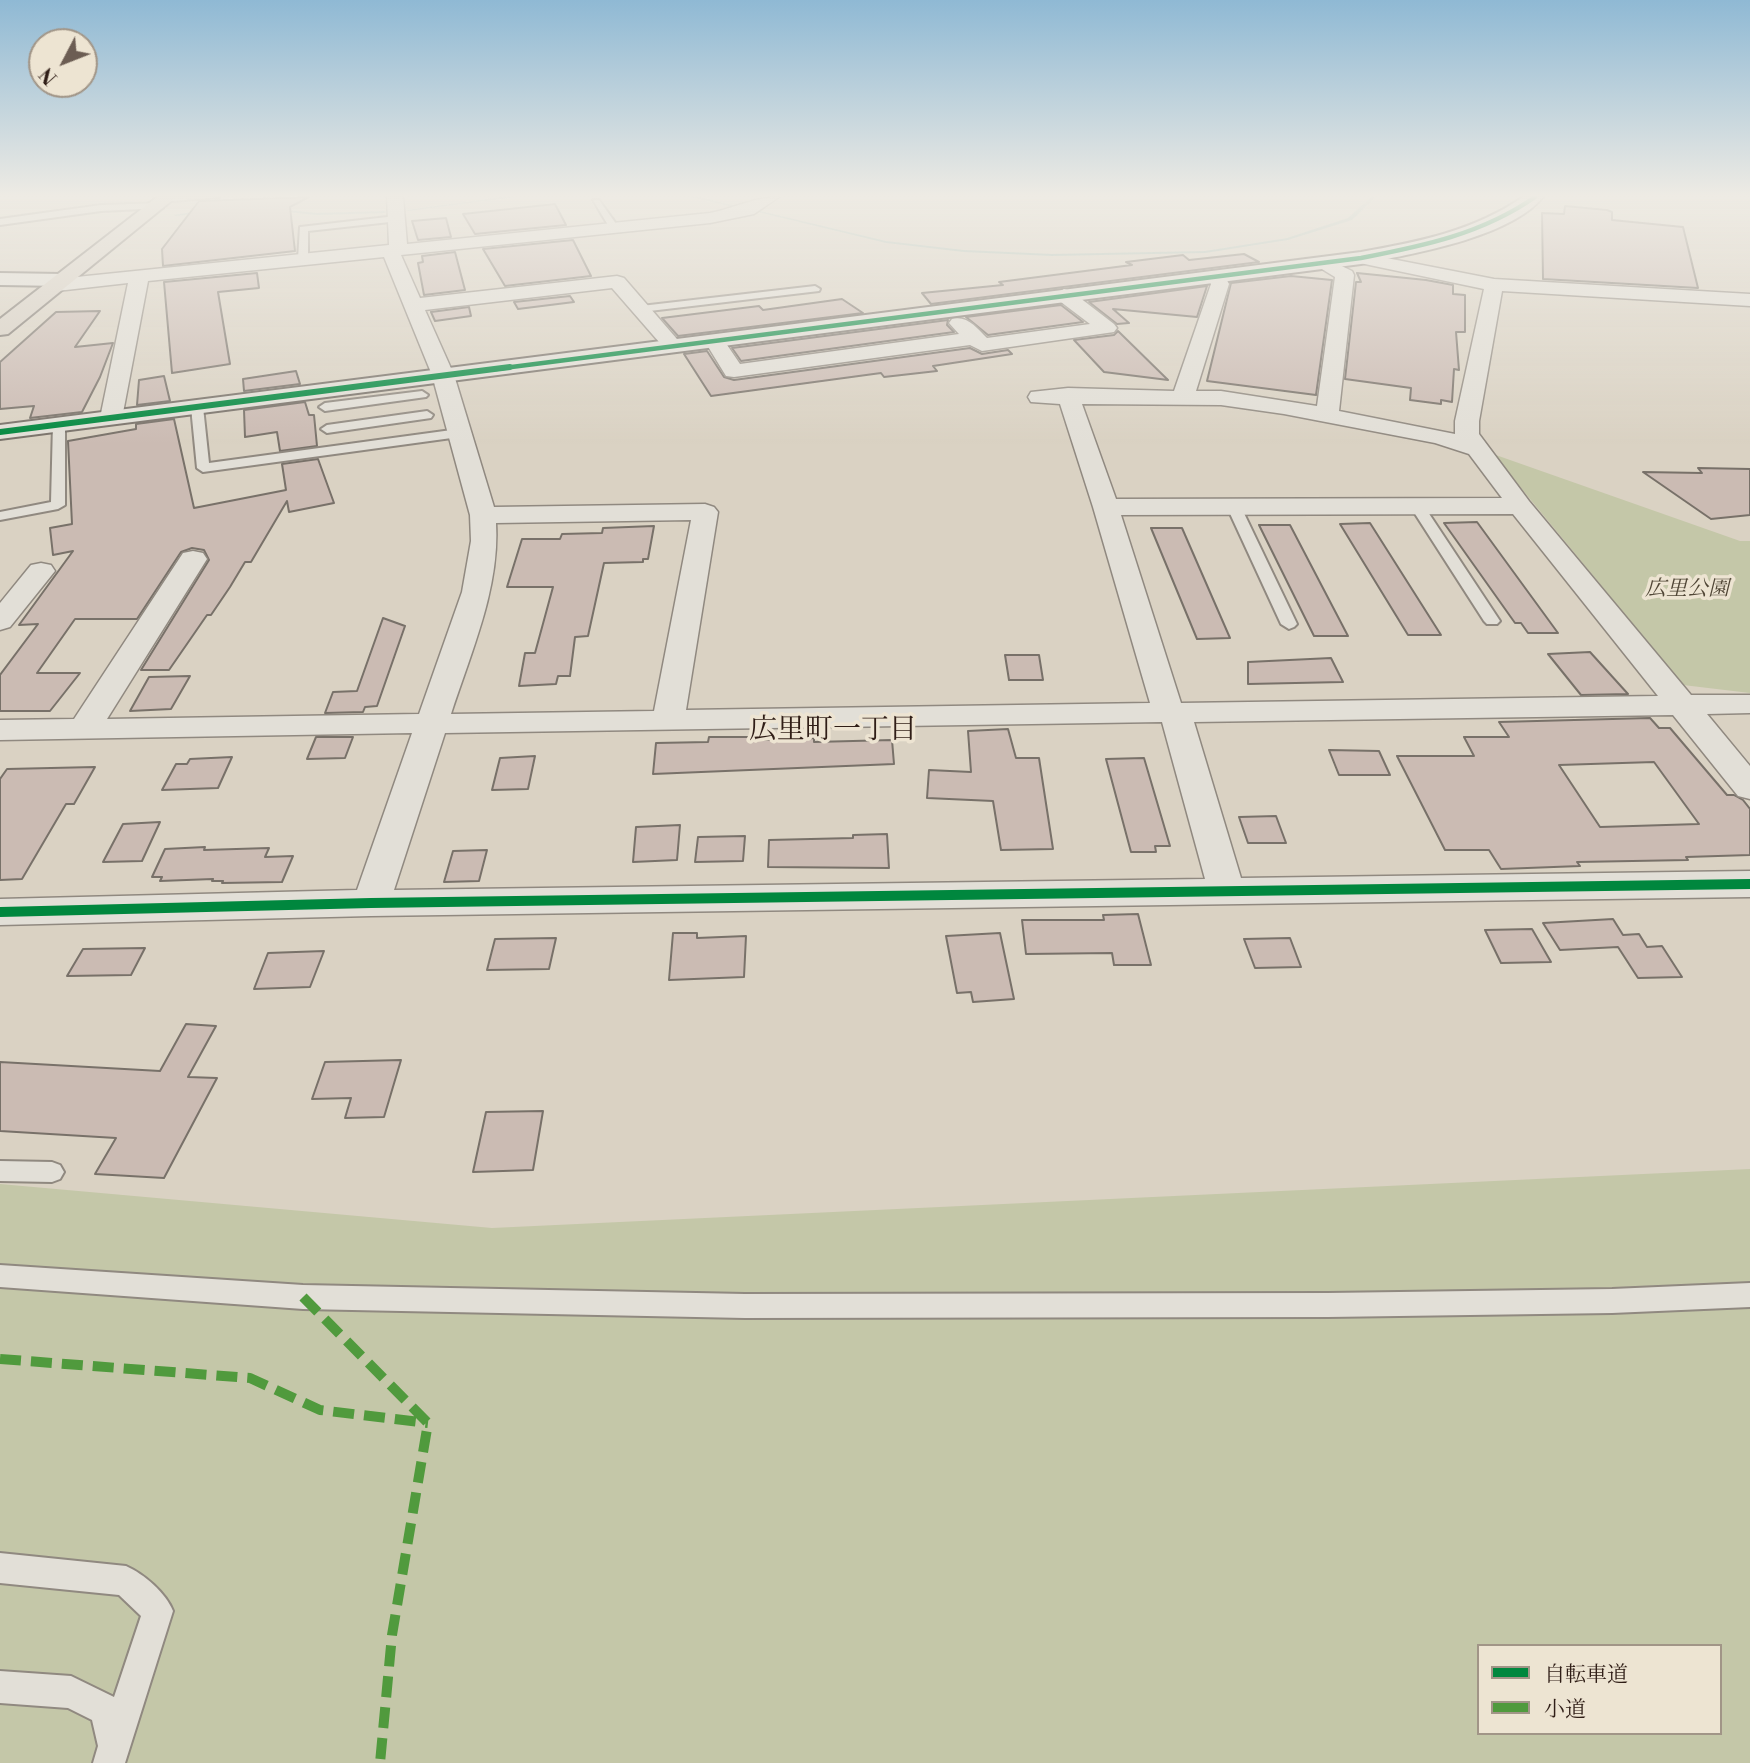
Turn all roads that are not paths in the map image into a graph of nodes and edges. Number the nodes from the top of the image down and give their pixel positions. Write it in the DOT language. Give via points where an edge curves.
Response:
graph roads {
  1 [pos="5,279"];
  2 [pos="64,279"];
  3 [pos="96,279"];
  4 [pos="138,279"];
  5 [pos="405,279"];
  6 [pos="1197,279"];
  7 [pos="1217,279"];
  8 [pos="1344,279"];
  9 [pos="1466,279"];
  10 [pos="60,282"];
  11 [pos="1494,285"];
  12 [pos="815,289"];
  13 [pos="1064,295"];
  14 [pos="1750,300"];
  15 [pos="414,305"];
  16 [pos="641,309"];
  17 [pos="945,311"];
  18 [pos="0,329"];
  19 [pos="975,338"];
  20 [pos="714,340"];
  21 [pos="673,346"];
  22 [pos="734,371"];
  23 [pos="432,385"];
  24 [pos="748,391"];
  25 [pos="1068,395"];
  26 [pos="1183,396"];
  27 [pos="1039,397"];
  28 [pos="324,399"];
  29 [pos="197,407"];
  30 [pos="427,415"];
  31 [pos="1326,415"];
  32 [pos="111,418"];
  33 [pos="59,424"];
  34 [pos="327,429"];
  35 [pos="0,432"];
  36 [pos="459,433"];
  37 [pos="1475,448"];
  38 [pos="329,450"];
  39 [pos="1417,506"];
  40 [pos="1520,506"];
  41 [pos="1106,507"];
  42 [pos="1234,507"];
  43 [pos="482,515"];
  44 [pos="0,516"];
  45 [pos="193,559"];
  46 [pos="41,571"];
  47 [pos="0,621"];
  48 [pos="1492,621"];
  49 [pos="1289,624"];
  50 [pos="1750,704"];
  51 [pos="1682,705"];
  52 [pos="1171,712"];
  53 [pos="668,720"];
  54 [pos="432,724"];
  55 [pos="84,729"];
  56 [pos="0,730"];
  57 [pos="1750,788"];
  58 [pos="1750,884"];
  59 [pos="1227,892"];
  60 [pos="371,903"];
  61 [pos="0,912"];
  62 [pos="0,1171"];
  63 [pos="52,1172"];
  64 [pos="0,1276"];
  65 [pos="1750,1295"];
  66 [pos="0,1568"];
  67 [pos="0,1687"];
  68 [pos="112,1755"];
  1 -- 10 [label="street"];
  2 -- 10 [label="highway"];
  3 -- 10 [label="street"];
  4 -- 32 [label="street"];
  5 -- 15 [label="street"];
  6 -- 13 [label="street"];
  7 -- 26 [label="street" via="1220,284"];
  8 -- 31 [label="street"];
  9 -- 11 [label="street"];
  10 -- 18 [label="highway"];
  11 -- 14 [label="street"];
  11 -- 37 [label="street" via="1467,421 1467,434"];
  12 -- 16 [label="lane"];
  13 -- 17 [label="street"];
  13 -- 19 [label="street" via="1107,328 982,345"];
  15 -- 16 [label="street" via="617,282"];
  15 -- 23 [label="street"];
  16 -- 21 [label="street"];
  17 -- 19 [label="street"];
  17 -- 20 [label="street"];
  19 -- 22 [label="street"];
  20 -- 21 [label="street"];
  20 -- 22 [label="street"];
  21 -- 23 [label="street"];
  22 -- 24 [label="street"];
  23 -- 28 [label="street"];
  23 -- 36 [label="street"];
  25 -- 26 [label="street"];
  25 -- 27 [label="street"];
  25 -- 41 [label="street"];
  26 -- 31 [label="street"];
  28 -- 29 [label="street"];
  28 -- 34 [label="lane"];
  29 -- 32 [label="street"];
  29 -- 38 [label="lane" via="203,468"];
  30 -- 34 [label="lane"];
  31 -- 37 [label="street"];
  32 -- 33 [label="street"];
  33 -- 35 [label="street"];
  33 -- 44 [label="lane" via="58,505"];
  34 -- 38 [label="lane"];
  36 -- 38 [label="lane"];
  36 -- 43 [label="street"];
  37 -- 40 [label="street"];
  39 -- 40 [label="street"];
  39 -- 42 [label="street"];
  39 -- 48 [label="lane"];
  40 -- 51 [label="street"];
  41 -- 42 [label="street"];
  41 -- 52 [label="street"];
  42 -- 49 [label="lane"];
  43 -- 53 [label="street" via="705,512"];
  43 -- 54 [label="street" via="484,541 476,593"];
  45 -- 55 [label="street"];
  46 -- 47 [label="street"];
  50 -- 51 [label="street"];
  51 -- 52 [label="street"];
  51 -- 57 [label="street"];
  52 -- 53 [label="street"];
  52 -- 59 [label="street"];
  53 -- 54 [label="street"];
  54 -- 55 [label="street"];
  54 -- 60 [label="street"];
  55 -- 56 [label="street"];
  58 -- 59 [label="street"];
  59 -- 60 [label="street"];
  60 -- 61 [label="street"];
  62 -- 63 [label="lane"];
  64 -- 65 [label="lane" via="303,1297 745,1306 1328,1305"];
  66 -- 68 [label="lane" via="125,1581 158,1611"];
  67 -- 68 [label="lane" via="71,1692 105,1710"];
}
